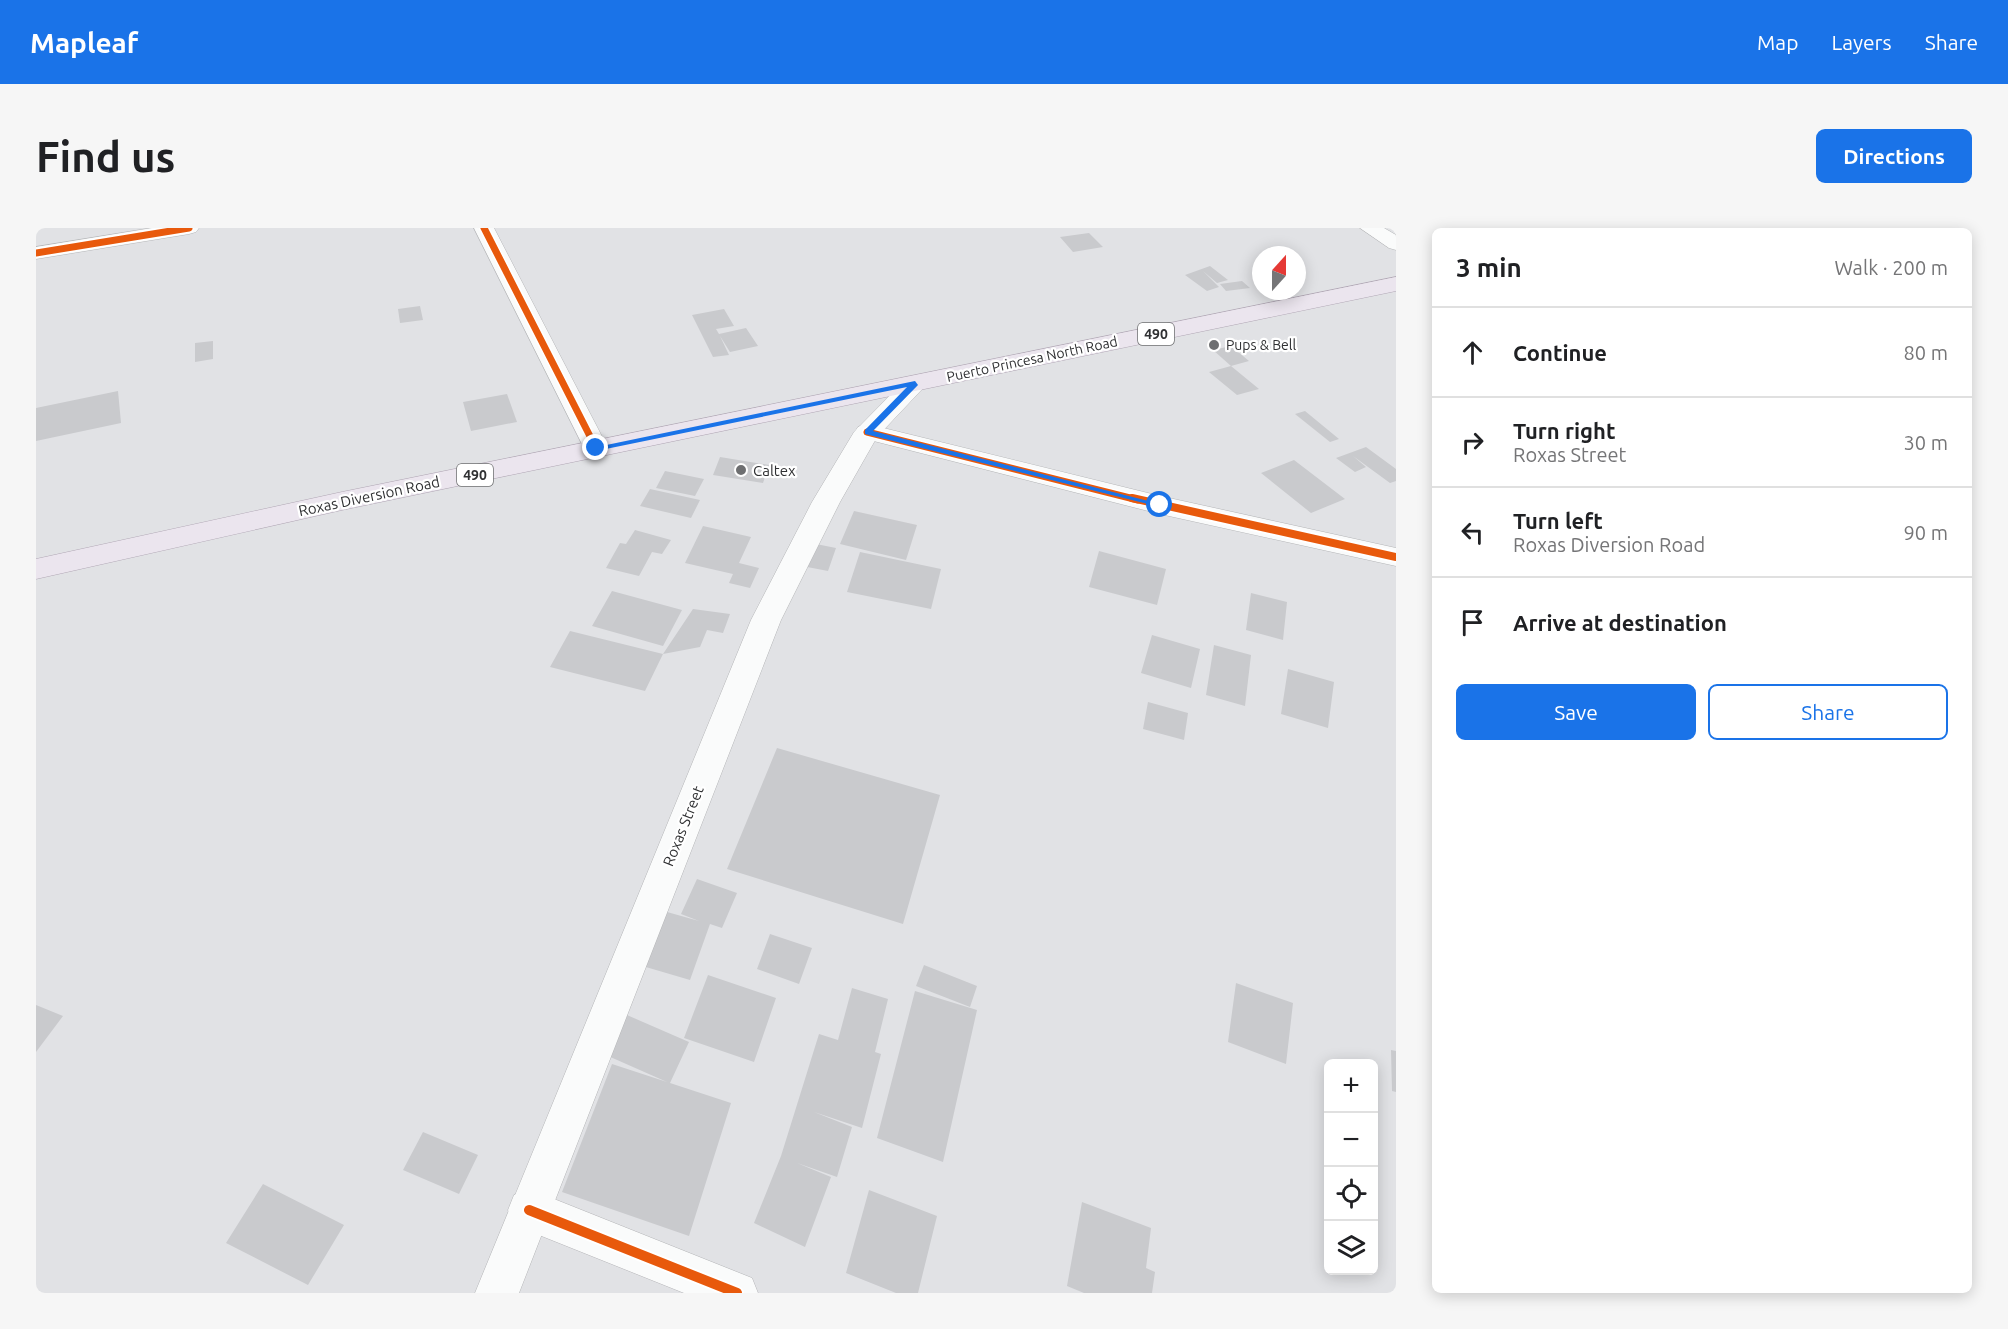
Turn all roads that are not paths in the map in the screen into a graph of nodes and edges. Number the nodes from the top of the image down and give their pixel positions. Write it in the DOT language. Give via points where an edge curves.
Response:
graph roads {
  1 [pos="189,228"];
  2 [pos="484,228"];
  3 [pos="1370,228"];
  4 [pos="1396,244"];
  5 [pos="36,253"];
  6 [pos="1396,284"];
  7 [pos="915,384"];
  8 [pos="867,432"];
  9 [pos="596,448"];
  10 [pos="1396,557"];
  11 [pos="36,569"];
  12 [pos="529,1210"];
  13 [pos="497,1293"];
  14 [pos="737,1293"];
  1 -- 5 [label="street"];
  2 -- 9 [label="street"];
  3 -- 4 [label="street"];
  6 -- 7 [label="main road, Puerto Princesa North Road / 490"];
  7 -- 8 [label="main road, Roxas Street"];
  7 -- 9 [label="main road, Roxas Diversion Road / 490"];
  8 -- 10 [label="street" via="1160,505"];
  8 -- 12 [label="main road, Roxas Street" via="766,620"];
  9 -- 11 [label="main road, Roxas Diversion Road / 490"];
  12 -- 13 [label="main road, Roxas Street"];
  12 -- 14 [label="street"];
}
